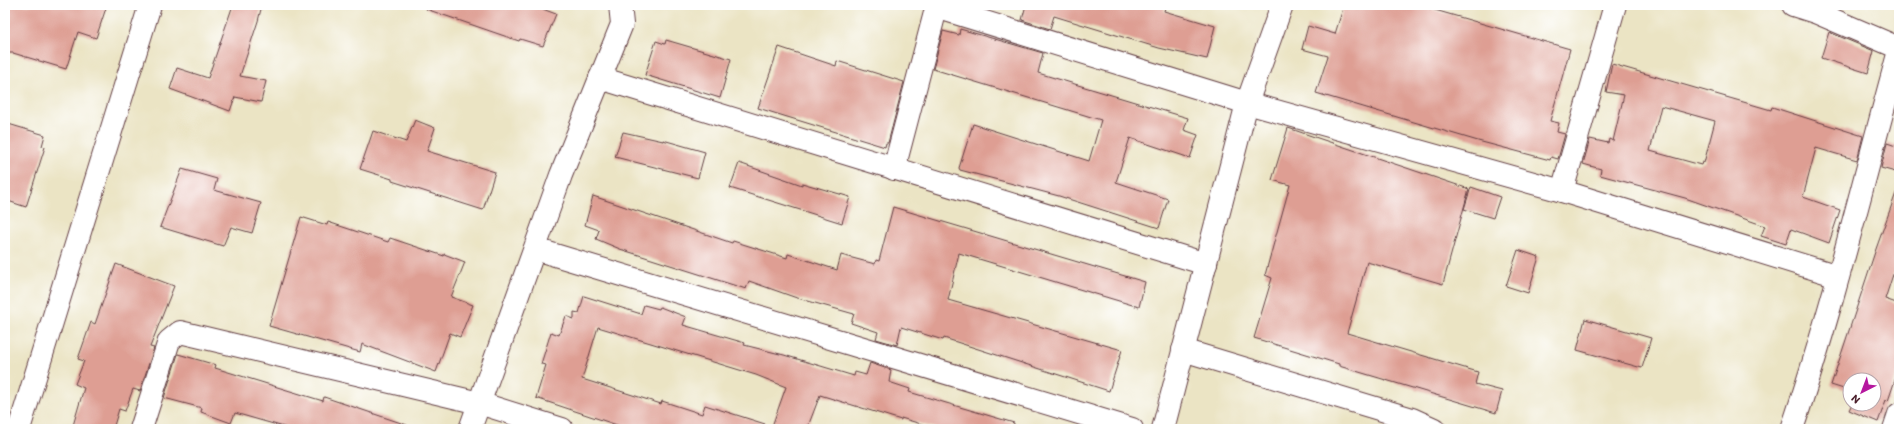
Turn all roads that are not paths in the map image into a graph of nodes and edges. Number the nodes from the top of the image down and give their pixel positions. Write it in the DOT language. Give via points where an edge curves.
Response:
graph roads {
  1 [pos="150,5"];
  2 [pos="620,5"];
  3 [pos="1282,5"];
  4 [pos="1615,5"];
  5 [pos="1792,5"];
  6 [pos="937,6"];
  7 [pos="1899,48"];
  8 [pos="1899,51"];
  9 [pos="600,78"];
  10 [pos="1247,102"];
  11 [pos="894,169"];
  12 [pos="1562,191"];
  13 [pos="535,250"];
  14 [pos="1206,264"];
  15 [pos="1838,276"];
  16 [pos="1183,350"];
  17 [pos="479,403"];
  18 [pos="1899,414"];
  19 [pos="19,429"];
  20 [pos="141,429"];
  21 [pos="470,429"];
  22 [pos="562,429"];
  23 [pos="1132,429"];
  24 [pos="1163,429"];
  25 [pos="1434,429"];
  26 [pos="1792,429"];
  27 [pos="1894,429"];
  1 -- 19 [label="street"];
  2 -- 9 [label="street" via="622,24"];
  3 -- 10 [label="street"];
  4 -- 12 [label="street"];
  5 -- 7 [label="street" via="1815,12"];
  6 -- 10 [label="street"];
  6 -- 11 [label="street"];
  8 -- 15 [label="street"];
  9 -- 11 [label="street"];
  9 -- 13 [label="street" via="561,175"];
  10 -- 12 [label="street"];
  10 -- 14 [label="street"];
  11 -- 14 [label="street"];
  12 -- 15 [label="street"];
  13 -- 17 [label="street"];
  13 -- 23 [label="street"];
  14 -- 16 [label="street"];
  15 -- 26 [label="street" via="1808,383"];
  16 -- 24 [label="street"];
  16 -- 25 [label="street" via="1412,419"];
  17 -- 20 [label="street" via="180,332 169,341"];
  17 -- 21 [label="street"];
  17 -- 22 [label="street"];
  18 -- 27 [label="street"];
}
